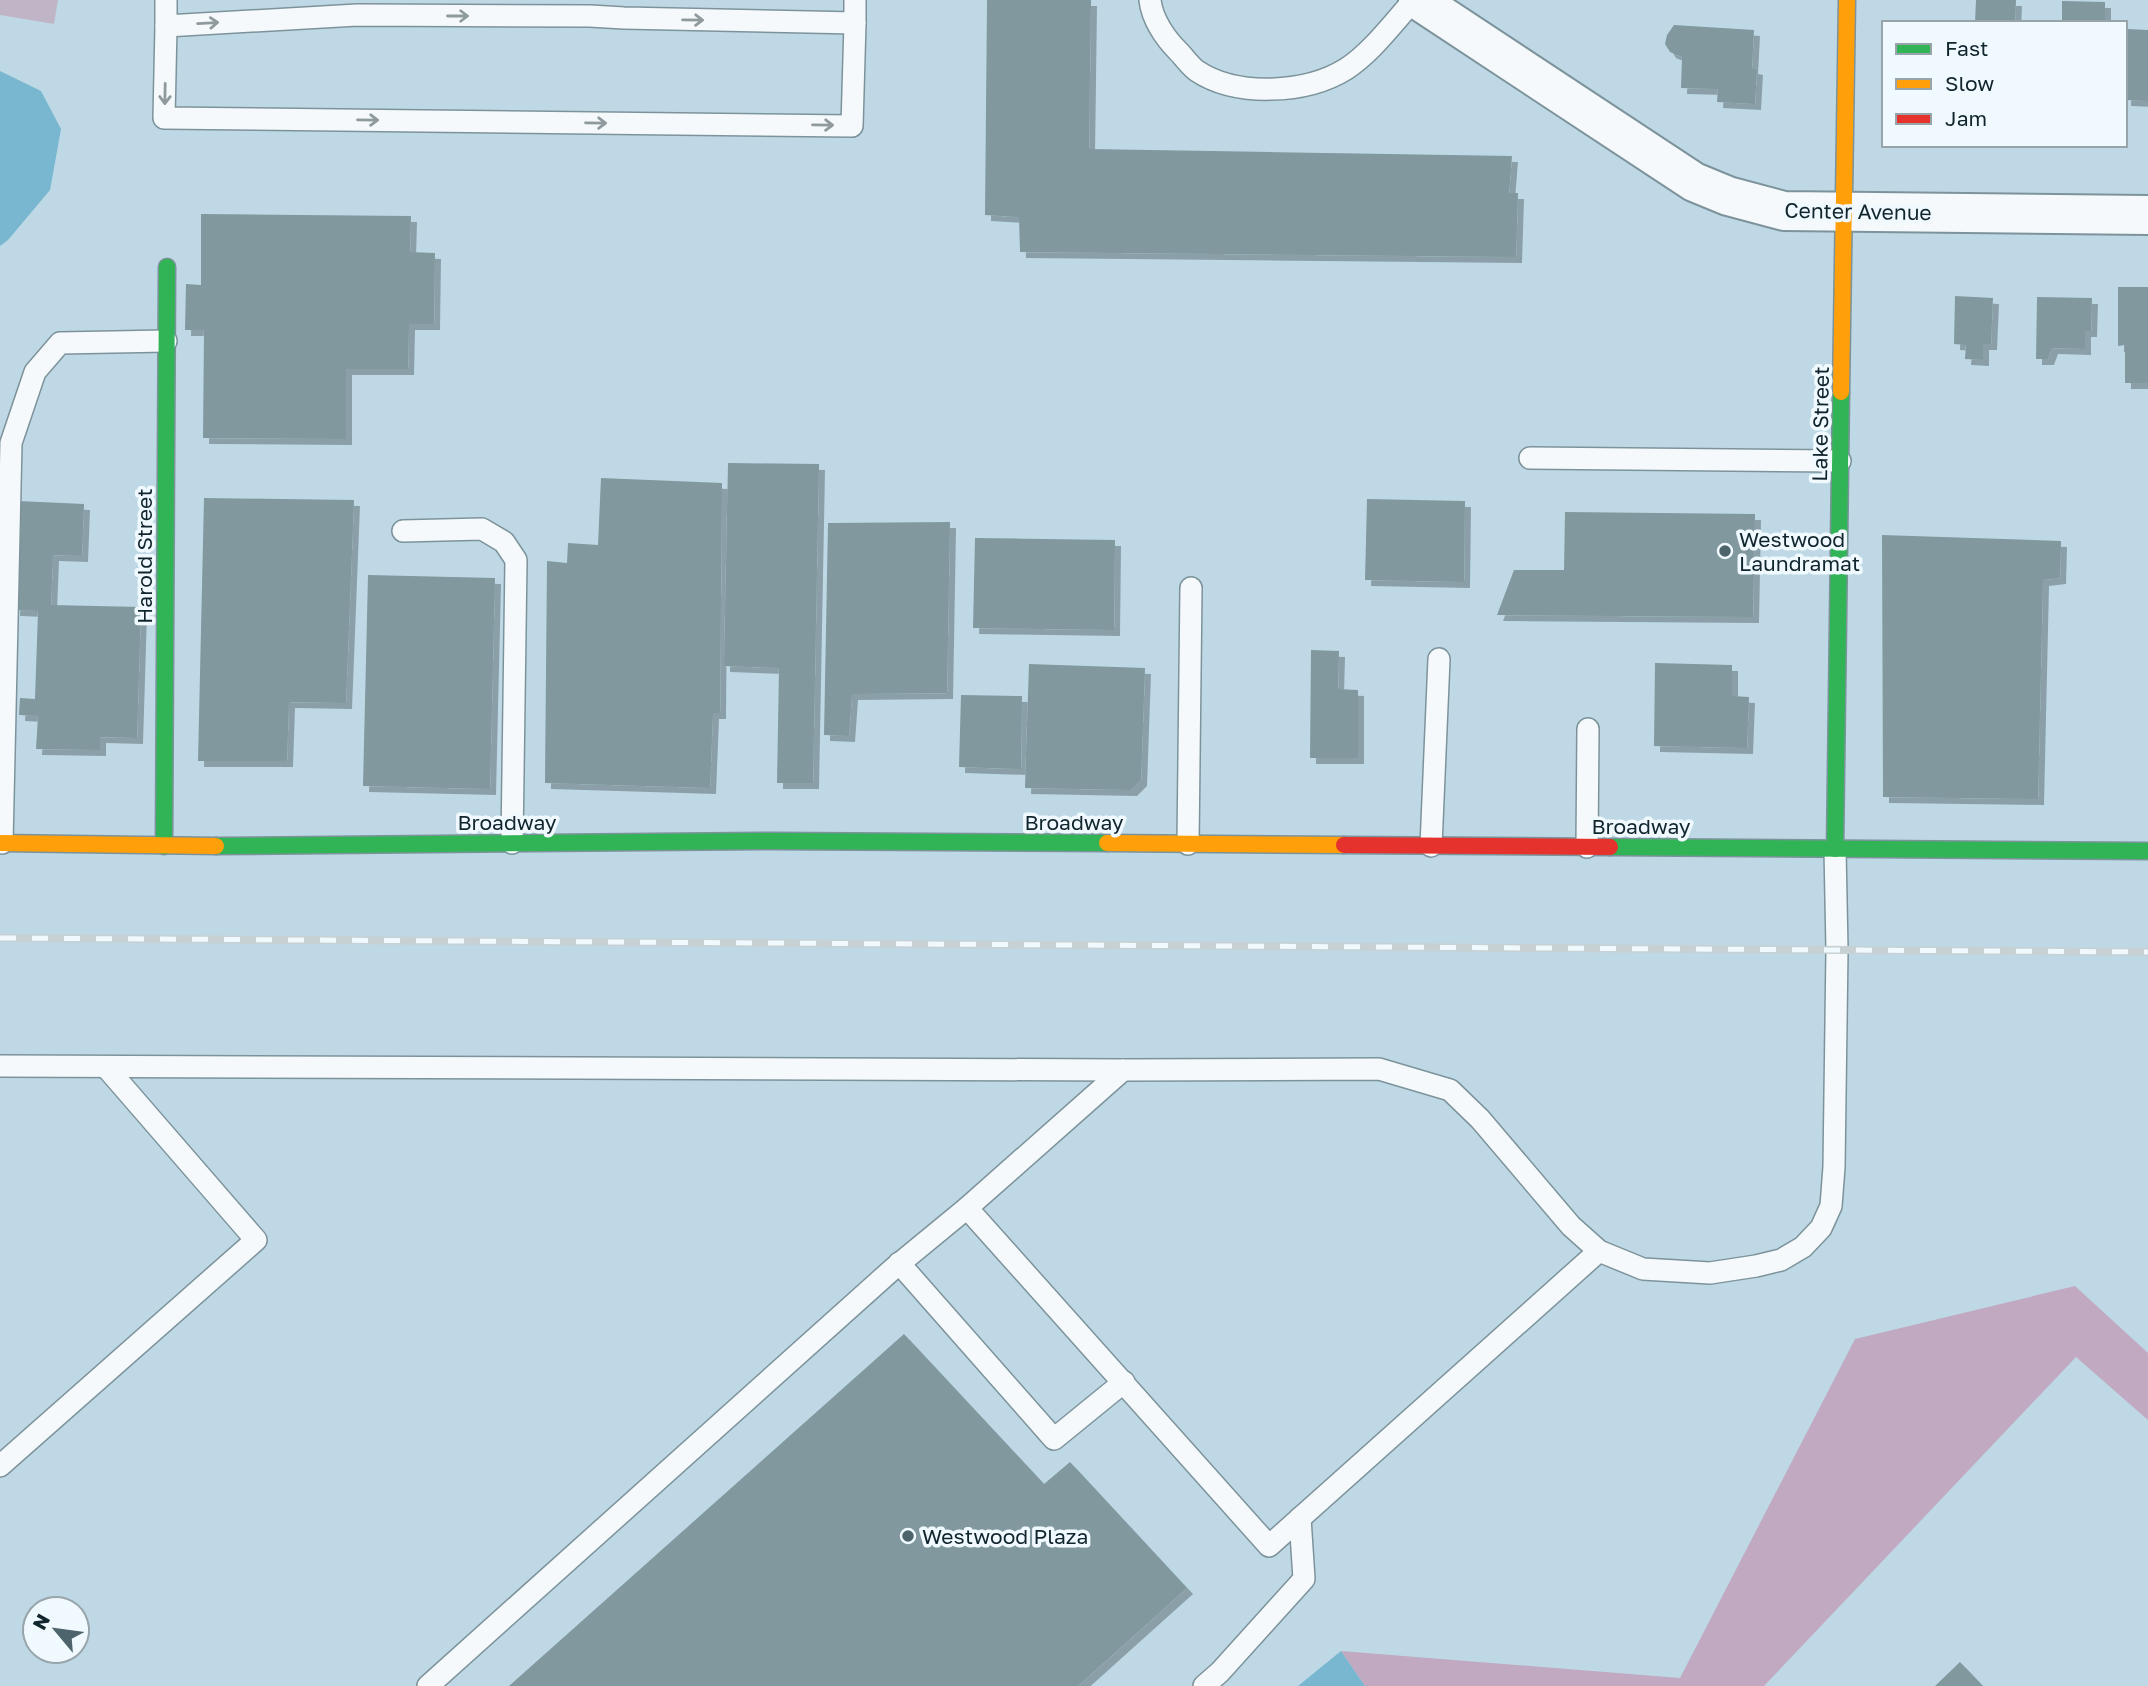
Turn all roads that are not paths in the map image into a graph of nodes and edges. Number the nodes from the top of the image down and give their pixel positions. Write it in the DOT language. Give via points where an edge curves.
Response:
graph roads {
  1 [pos="166,0"];
  2 [pos="855,0"];
  3 [pos="1150,0"];
  4 [pos="1416,0"];
  5 [pos="1847,0"];
  6 [pos="357,7"];
  7 [pos="389,8"];
  8 [pos="590,8"];
  9 [pos="624,9"];
  10 [pos="855,23"];
  11 [pos="166,26"];
  12 [pos="1844,212"];
  13 [pos="2148,215"];
  14 [pos="167,267"];
  15 [pos="166,341"];
  16 [pos="1530,458"];
  17 [pos="1840,461"];
  18 [pos="404,531"];
  19 [pos="1192,588"];
  20 [pos="1439,659"];
  21 [pos="1588,729"];
  22 [pos="1,843"];
  23 [pos="512,843"];
  24 [pos="1188,844"];
  25 [pos="163,846"];
  26 [pos="1431,846"];
  27 [pos="1587,847"];
  28 [pos="1835,849"];
  29 [pos="2148,851"];
  30 [pos="0,1066"];
  31 [pos="106,1067"];
  32 [pos="1123,1070"];
  33 [pos="967,1208"];
  34 [pos="1599,1251"];
  35 [pos="900,1263"];
  36 [pos="1124,1382"];
  37 [pos="0,1466"];
  38 [pos="1300,1518"];
  39 [pos="428,1686"];
  40 [pos="1203,1686"];
  1 -- 11 [label="lane"];
  2 -- 10 [label="lane"];
  3 -- 4 [label="lane" via="1167,39 1196,70 1235,87 1272,89 1309,86 1346,69"];
  4 -- 12 [label="street, Center Avenue" via="1694,182 1784,211"];
  5 -- 12 [label="street, Lake Street"];
  6 -- 7 [label="lane"];
  11 -- 6 [label="lane, one-way"];
  7 -- 8 [label="lane, one-way"];
  8 -- 9 [label="lane"];
  9 -- 10 [label="lane, one-way"];
  11 -- 10 [label="lane, one-way" via="164,118 852,125"];
  12 -- 13 [label="street, Center Avenue"];
  12 -- 17 [label="street, Lake Street"];
  14 -- 15 [label="street, Harold Street"];
  15 -- 22 [label="lane" via="60,343 34,372 11,443"];
  15 -- 25 [label="street, Harold Street"];
  16 -- 17 [label="lane"];
  17 -- 28 [label="street, Lake Street"];
  18 -- 23 [label="lane" via="482,529 504,542 516,560"];
  19 -- 24 [label="lane"];
  20 -- 26 [label="lane"];
  21 -- 27 [label="lane"];
  22 -- 25 [label="street, Broadway"];
  23 -- 24 [label="street, Broadway"];
  23 -- 25 [label="street, Broadway"];
  24 -- 26 [label="street, Broadway"];
  26 -- 27 [label="street, Broadway"];
  27 -- 28 [label="street, Broadway"];
  28 -- 29 [label="street, Broadway"];
  28 -- 34 [label="lane" via="1835,1167 1831,1206 1821,1227 1803,1247 1781,1260 1710,1273 1643,1269"];
  30 -- 31 [label="lane"];
  31 -- 32 [label="lane"];
  31 -- 37 [label="lane" via="256,1240"];
  32 -- 33 [label="lane"];
  32 -- 34 [label="lane" via="1379,1069 1450,1090 1571,1226"];
  33 -- 35 [label="lane"];
  33 -- 36 [label="lane"];
  34 -- 38 [label="lane"];
  35 -- 36 [label="lane" via="1054,1439"];
  35 -- 39 [label="lane"];
  36 -- 38 [label="lane" via="1269,1546"];
  38 -- 40 [label="lane" via="1304,1579"];
}
